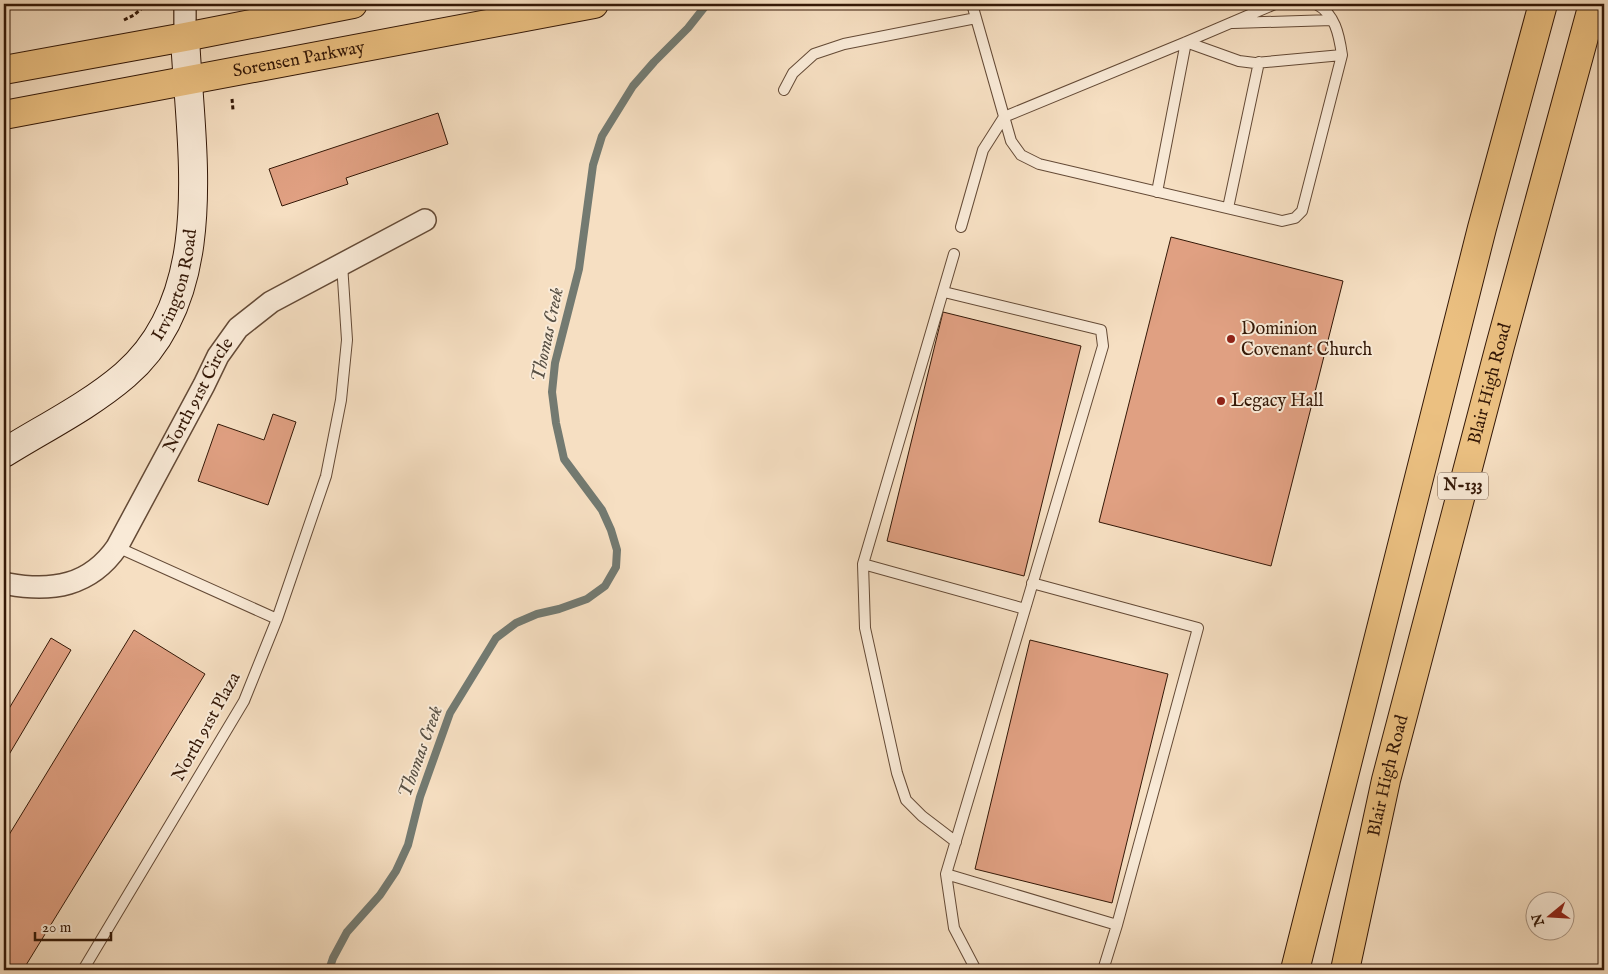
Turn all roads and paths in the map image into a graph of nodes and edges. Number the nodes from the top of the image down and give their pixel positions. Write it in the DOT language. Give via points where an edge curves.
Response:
graph roads {
  1 [pos="185,4"];
  2 [pos="353,4"];
  3 [pos="594,4"];
  4 [pos="972,4"];
  5 [pos="1275,4"];
  6 [pos="1316,4"];
  7 [pos="1543,4"];
  8 [pos="1593,4"];
  9 [pos="976,18"];
  10 [pos="1332,20"];
  11 [pos="1226,24"];
  12 [pos="185,37"];
  13 [pos="1186,42"];
  14 [pos="1342,54"];
  15 [pos="1260,62"];
  16 [pos="4,70"];
  17 [pos="187,81"];
  18 [pos="784,90"];
  19 [pos="4,116"];
  20 [pos="1004,117"];
  21 [pos="1157,192"];
  22 [pos="1228,208"];
  23 [pos="425,220"];
  24 [pos="960,227"];
  25 [pos="954,254"];
  26 [pos="342,264"];
  27 [pos="944,292"];
  28 [pos="4,452"];
  29 [pos="117,547"];
  30 [pos="863,564"];
  31 [pos="1032,583"];
  32 [pos="5,585"];
  33 [pos="1025,609"];
  34 [pos="276,619"];
  35 [pos="956,842"];
  36 [pos="946,874"];
  37 [pos="1117,925"];
  38 [pos="83,970"];
  39 [pos="976,970"];
  40 [pos="1103,970"];
  41 [pos="1295,970"];
  42 [pos="1345,970"];
  1 -- 12 [label="street"];
  2 -- 12 [label="main road"];
  3 -- 17 [label="main road, Sorensen Parkway"];
  4 -- 9 [label="lane"];
  5 -- 11 [label="lane"];
  6 -- 10 [label="lane" via="1326,9"];
  7 -- 41 [label="main road, N-133" via="1480,238"];
  8 -- 42 [label="main road, Blair High Road / N-133" via="1386,780"];
  9 -- 18 [label="lane" via="844,44 814,54 794,73"];
  9 -- 20 [label="lane"];
  10 -- 11 [label="lane"];
  10 -- 14 [label="lane" via="1338,31"];
  11 -- 13 [label="lane"];
  12 -- 16 [label="main road"];
  12 -- 17 [label="street, Irvington Road"];
  13 -- 15 [label="lane" via="1239,61"];
  13 -- 20 [label="lane"];
  13 -- 21 [label="lane"];
  14 -- 15 [label="lane"];
  14 -- 22 [label="lane" via="1302,212 1295,218 1282,221"];
  15 -- 22 [label="lane"];
  17 -- 19 [label="main road, Sorensen Parkway"];
  17 -- 28 [label="street, Irvington Road" via="192,212 186,265 169,319 156,341 126,374 64,417"];
  20 -- 21 [label="lane" via="1011,141 1021,155 1039,164"];
  20 -- 24 [label="lane" via="983,150"];
  21 -- 22 [label="lane"];
  23 -- 26 [label="street, North 91st Circle"];
  25 -- 27 [label="lane"];
  26 -- 29 [label="street, North 91st Circle" via="270,302 238,328 218,356"];
  26 -- 34 [label="lane, North 91st Plaza" via="347,340 342,400 326,476"];
  27 -- 30 [label="lane"];
  27 -- 31 [label="lane" via="1101,330 1103,346"];
  29 -- 32 [label="street, North 91st Circle" via="107,562 94,572 66,584 34,588"];
  29 -- 34 [label="lane"];
  30 -- 33 [label="lane"];
  30 -- 35 [label="lane" via="865,628 906,800"];
  31 -- 33 [label="lane"];
  31 -- 37 [label="lane" via="1198,628"];
  33 -- 35 [label="lane"];
  34 -- 38 [label="lane, North 91st Plaza" via="244,701"];
  35 -- 36 [label="lane"];
  36 -- 37 [label="lane"];
  36 -- 39 [label="lane" via="954,928"];
  37 -- 40 [label="lane"];
}
